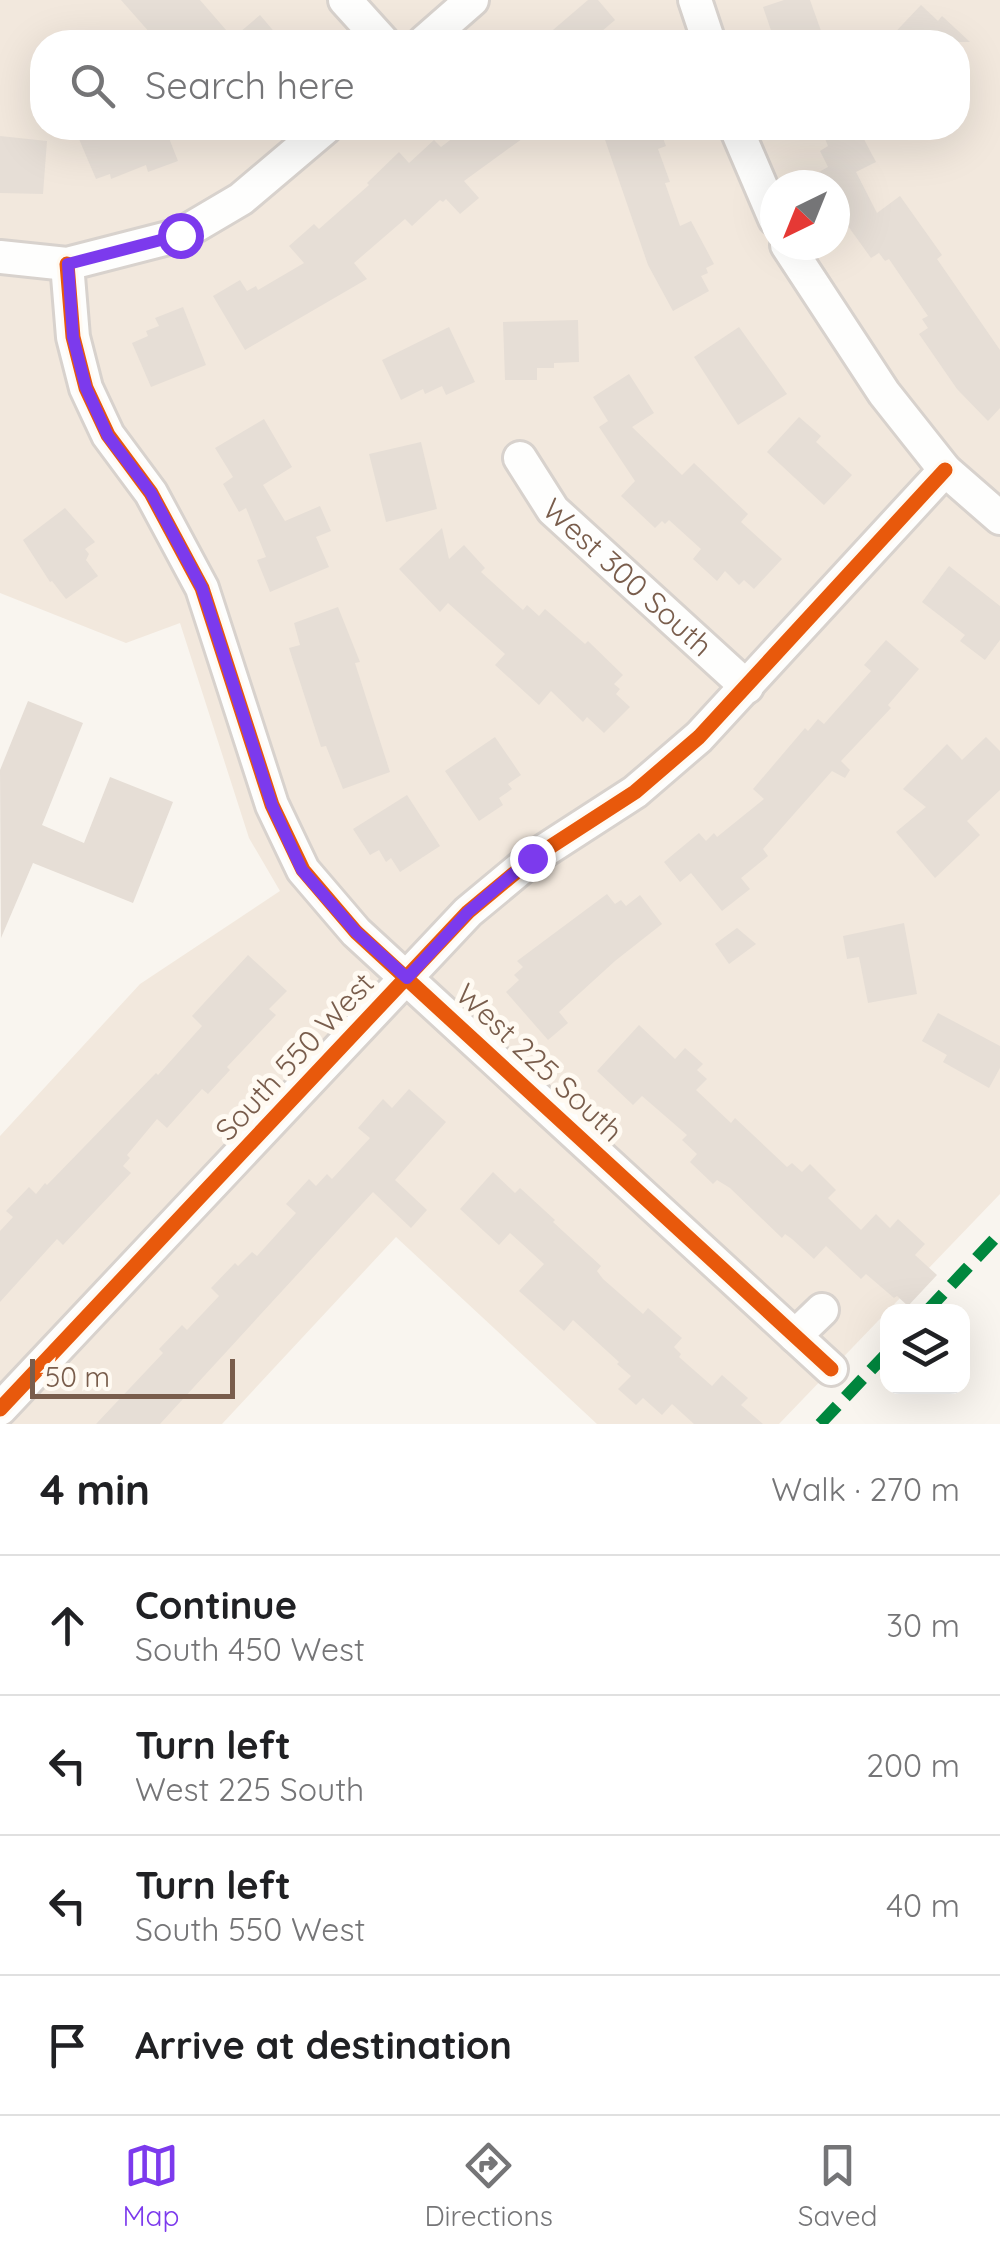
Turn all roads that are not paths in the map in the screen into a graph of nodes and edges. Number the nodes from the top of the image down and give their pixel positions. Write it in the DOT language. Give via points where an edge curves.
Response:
graph roads {
  1 [pos="345,0"];
  2 [pos="472,0"];
  3 [pos="694,0"];
  4 [pos="372,30"];
  5 [pos="438,30"];
  6 [pos="705,30"];
  7 [pos="311,140"];
  8 [pos="740,140"];
  9 [pos="760,187"];
  10 [pos="0,256"];
  11 [pos="797,260"];
  12 [pos="68,264"];
  13 [pos="520,458"];
  14 [pos="945,470"];
  15 [pos="1000,518"];
  16 [pos="747,686"];
  17 [pos="407,978"];
  18 [pos="822,1310"];
  19 [pos="795,1336"];
  20 [pos="831,1369"];
  21 [pos="0,1410"];
  1 -- 4 [label="street"];
  2 -- 5 [label="street"];
  3 -- 6 [label="street"];
  7 -- 12 [label="street" via="241,199 180,235"];
  8 -- 9 [label="street"];
  10 -- 12 [label="street"];
  11 -- 14 [label="street" via="884,393"];
  12 -- 17 [label="street, West 225 South" via="73,337 86,388 108,436 151,493 202,588 272,805 302,870"];
  13 -- 16 [label="street, West 300 South" via="553,510"];
  14 -- 15 [label="street"];
  14 -- 16 [label="street, South 550 West"];
  16 -- 17 [label="street, South 550 West" via="635,792 532,858 468,912"];
  17 -- 19 [label="street, West 225 South"];
  17 -- 21 [label="street, South 550 West"];
  18 -- 19 [label="street"];
  19 -- 20 [label="street, West 225 South"];
}
